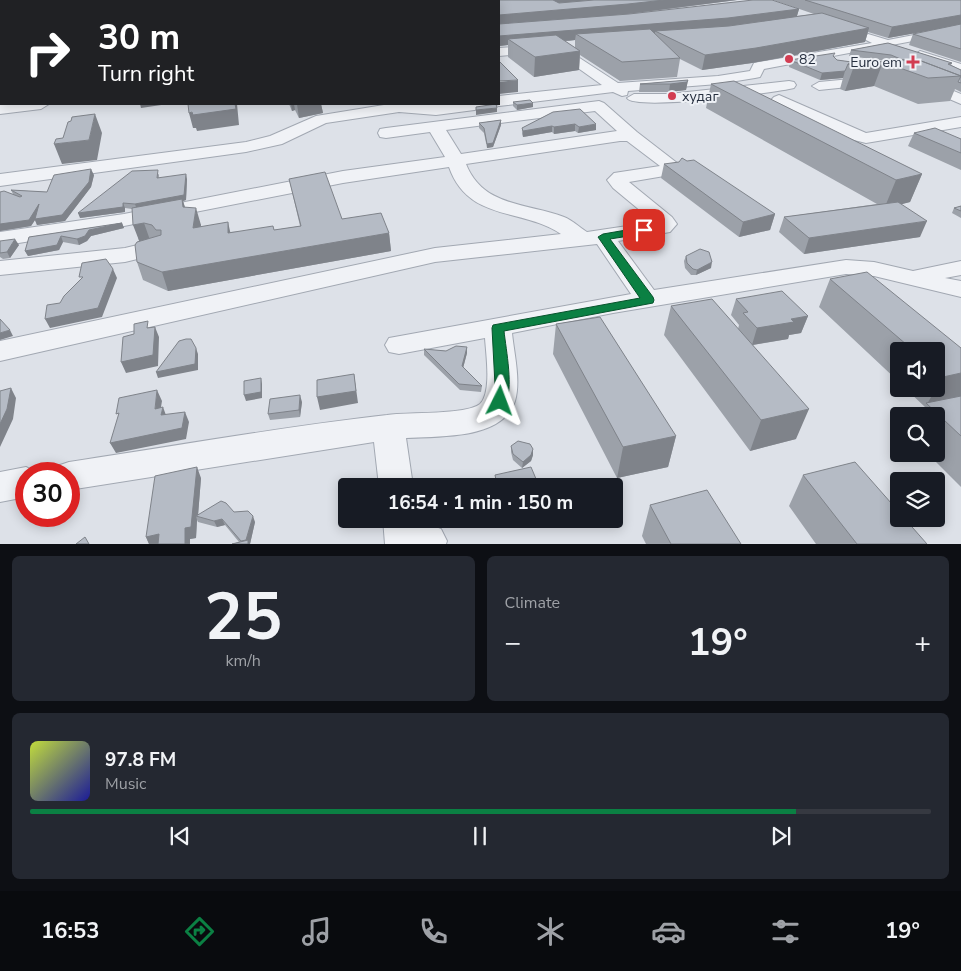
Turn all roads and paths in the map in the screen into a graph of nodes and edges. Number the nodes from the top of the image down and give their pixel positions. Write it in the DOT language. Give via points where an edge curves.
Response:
graph roads {
  1 [pos="961,29"];
  2 [pos="854,33"];
  3 [pos="888,44"];
  4 [pos="578,46"];
  5 [pos="558,48"];
  6 [pos="500,52"];
  7 [pos="862,63"];
  8 [pos="821,64"];
  9 [pos="961,68"];
  10 [pos="961,75"];
  11 [pos="882,80"];
  12 [pos="789,85"];
  13 [pos="819,86"];
  14 [pos="618,89"];
  15 [pos="548,95"];
  16 [pos="633,98"];
  17 [pos="961,99"];
  18 [pos="779,100"];
  19 [pos="500,102"];
  20 [pos="33,105"];
  21 [pos="474,105"];
  22 [pos="599,106"];
  23 [pos="0,109"];
  24 [pos="563,110"];
  25 [pos="961,122"];
  26 [pos="435,126"];
  27 [pos="386,133"];
  28 [pos="631,136"];
  29 [pos="455,159"];
  30 [pos="0,180"];
  31 [pos="593,238"];
  32 [pos="0,239"];
  33 [pos="150,249"];
  34 [pos="0,268"];
  35 [pos="961,268"];
  36 [pos="912,276"];
  37 [pos="961,289"];
  38 [pos="648,300"];
  39 [pos="498,328"];
  40 [pos="399,345"];
  41 [pos="0,351"];
  42 [pos="388,427"];
  43 [pos="80,474"];
  44 [pos="395,478"];
  45 [pos="15,484"];
  46 [pos="0,487"];
  1 -- 3 [label="street"];
  2 -- 3 [label="street"];
  3 -- 9 [label="street"];
  3 -- 14 [label="street" via="766,64 759,66 755,74"];
  4 -- 5 [label="street"];
  5 -- 6 [label="street"];
  5 -- 14 [label="street"];
  7 -- 8 [label="street"];
  10 -- 17 [label="street" via="912,77"];
  11 -- 13 [label="street"];
  12 -- 16 [label="street" via="669,99"];
  14 -- 15 [label="street"];
  14 -- 16 [label="street"];
  15 -- 19 [label="street"];
  15 -- 24 [label="street"];
  16 -- 22 [label="street"];
  18 -- 25 [label="street" via="866,138"];
  20 -- 23 [label="street"];
  21 -- 30 [label="street" via="436,110 400,107 345,115 322,119 276,140 246,147"];
  22 -- 24 [label="street"];
  22 -- 28 [label="street"];
  24 -- 26 [label="street"];
  26 -- 27 [label="street"];
  26 -- 29 [label="street"];
  28 -- 29 [label="street"];
  28 -- 31 [label="street" via="672,169 617,180 666,224"];
  29 -- 31 [label="street" via="464,183 498,207 557,222"];
  29 -- 32 [label="street" via="343,177 124,220"];
  31 -- 38 [label="street"];
  31 -- 41 [label="street" via="435,255"];
  33 -- 34 [label="street" via="117,256"];
  35 -- 36 [label="street"];
  36 -- 37 [label="street"];
  36 -- 38 [label="street" via="846,267"];
  38 -- 39 [label="street"];
  39 -- 40 [label="street"];
  39 -- 42 [label="street" via="502,385 500,401 490,413 468,422"];
  42 -- 43 [label="street"];
  42 -- 44 [label="street"];
  45 -- 46 [label="street"];
}
